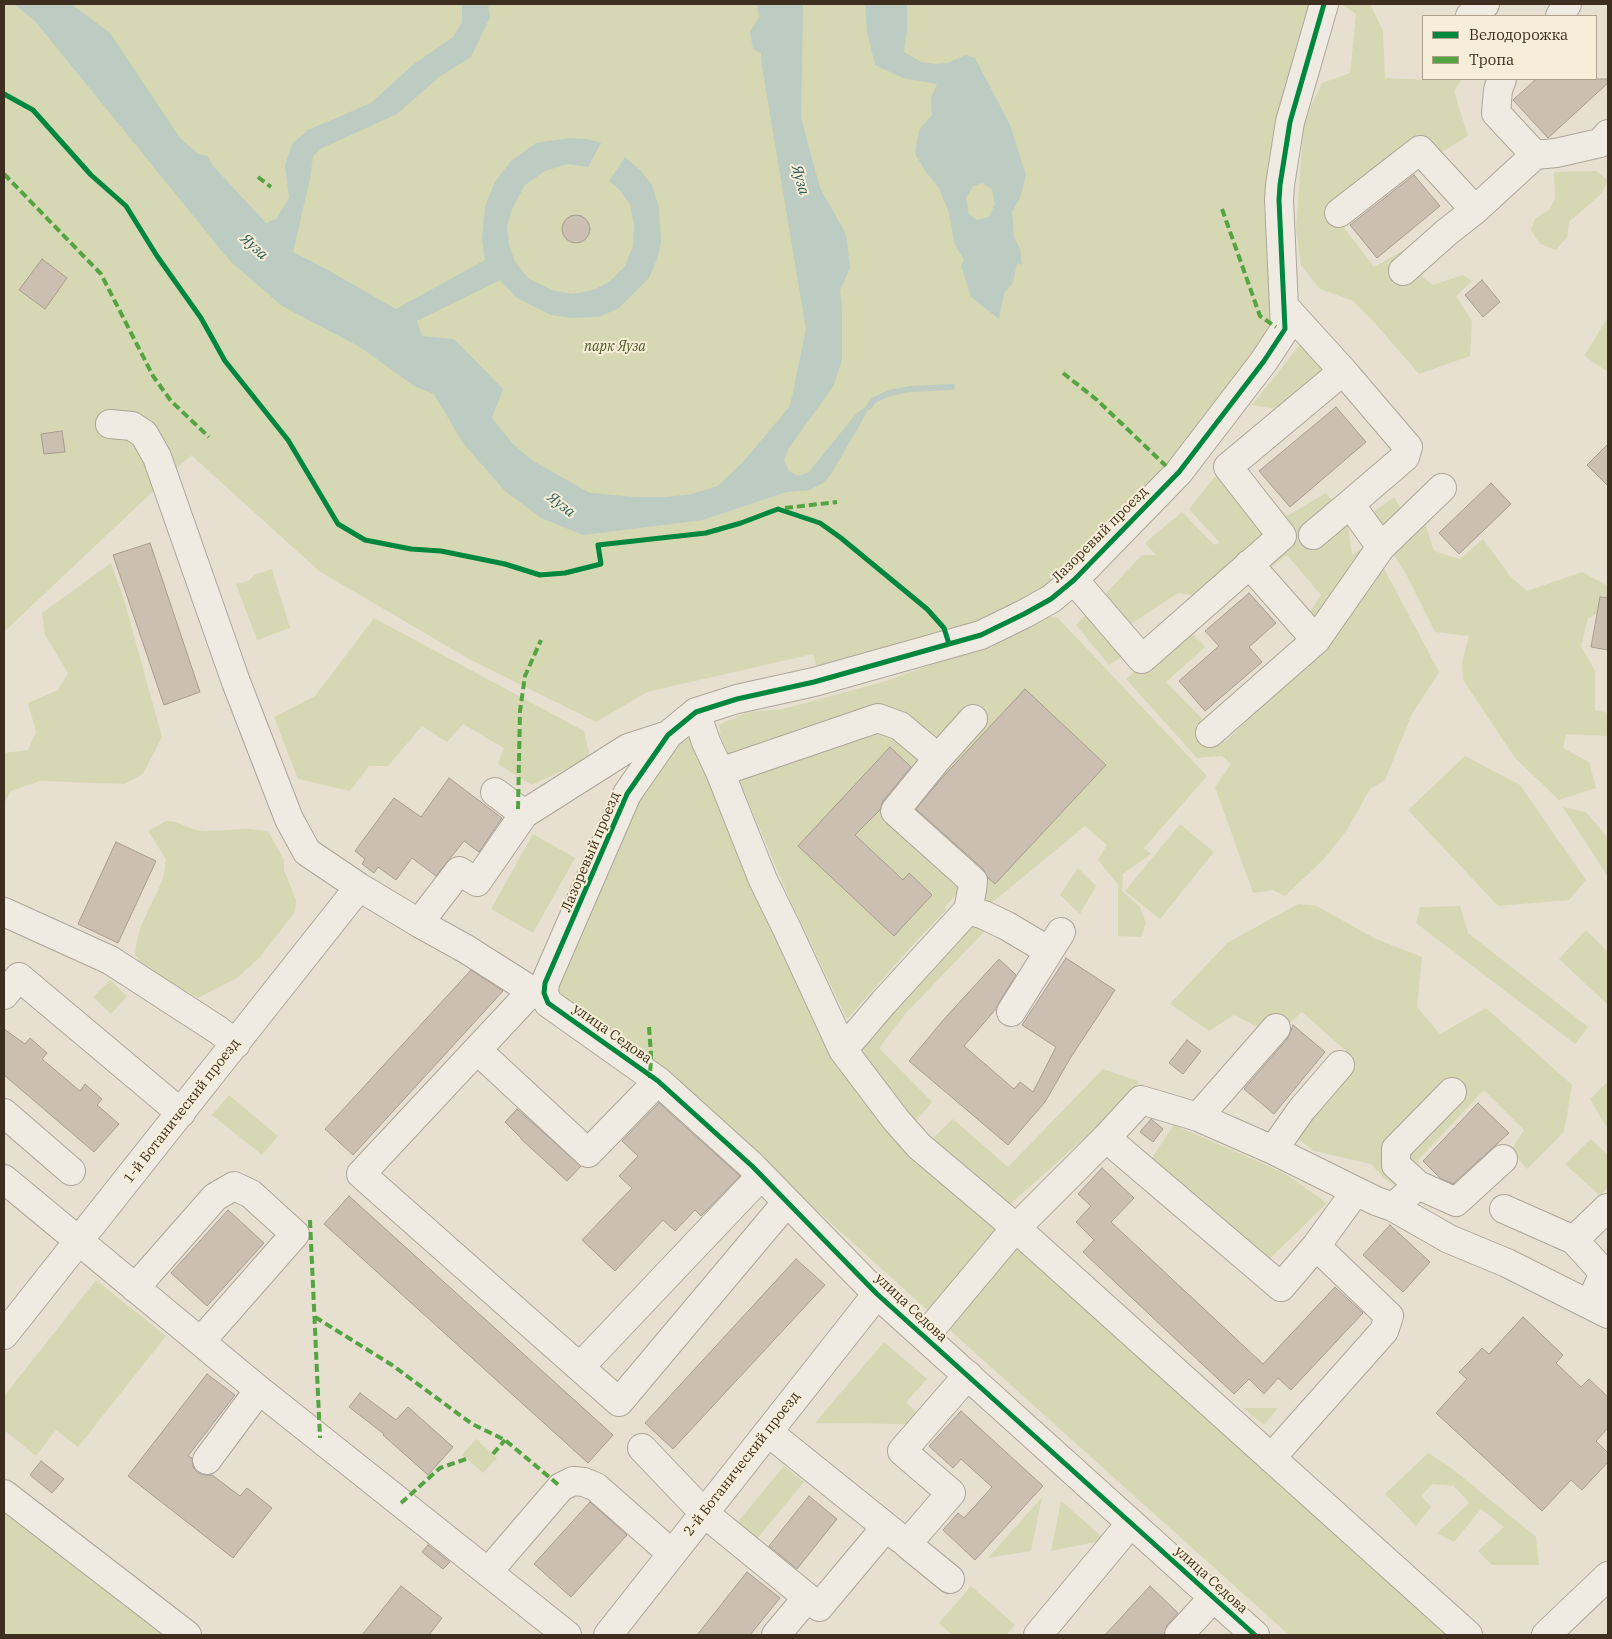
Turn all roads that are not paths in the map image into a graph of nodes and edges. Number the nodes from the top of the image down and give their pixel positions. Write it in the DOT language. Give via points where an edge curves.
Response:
graph roads {
  1 [pos="1324,4"];
  2 [pos="1485,4"];
  3 [pos="1567,4"];
  4 [pos="1471,15"];
  5 [pos="1561,15"];
  6 [pos="1502,80"];
  7 [pos="1608,134"];
  8 [pos="1535,155"];
  9 [pos="1475,210"];
  10 [pos="1339,213"];
  11 [pos="1403,271"];
  12 [pos="1284,306"];
  13 [pos="1343,371"];
  14 [pos="110,424"];
  15 [pos="1442,488"];
  16 [pos="1350,504"];
  17 [pos="1313,535"];
  18 [pos="1381,547"];
  19 [pos="1249,564"];
  20 [pos="1074,580"];
  21 [pos="1316,640"];
  22 [pos="696,712"];
  23 [pos="973,719"];
  24 [pos="1210,733"];
  25 [pos="668,735"];
  26 [pos="938,758"];
  27 [pos="720,772"];
  28 [pos="495,792"];
  29 [pos="524,814"];
  30 [pos="359,887"];
  31 [pos="968,910"];
  32 [pos="4,912"];
  33 [pos="419,923"];
  34 [pos="4,995"];
  35 [pos="541,995"];
  36 [pos="1011,1012"];
  37 [pos="1276,1028"];
  38 [pos="236,1044"];
  39 [pos="477,1050"];
  40 [pos="843,1050"];
  41 [pos="1340,1065"];
  42 [pos="658,1081"];
  43 [pos="1452,1092"];
  44 [pos="4,1113"];
  45 [pos="180,1113"];
  46 [pos="1198,1118"];
  47 [pos="1106,1138"];
  48 [pos="1273,1150"];
  49 [pos="1503,1158"];
  50 [pos="70,1171"];
  51 [pos="761,1176"];
  52 [pos="4,1180"];
  53 [pos="1418,1185"];
  54 [pos="1356,1191"];
  55 [pos="787,1202"];
  56 [pos="1394,1207"];
  57 [pos="1607,1208"];
  58 [pos="1504,1210"];
  59 [pos="1016,1228"];
  60 [pos="1574,1240"];
  61 [pos="78,1242"];
  62 [pos="1316,1246"];
  63 [pos="1606,1274"];
  64 [pos="135,1288"];
  65 [pos="877,1294"];
  66 [pos="1599,1309"];
  67 [pos="4,1335"];
  68 [pos="925,1336"];
  69 [pos="201,1341"];
  70 [pos="580,1367"];
  71 [pos="968,1375"];
  72 [pos="260,1390"];
  73 [pos="768,1432"];
  74 [pos="642,1448"];
  75 [pos="1271,1458"];
  76 [pos="208,1460"];
  77 [pos="4,1494"];
  78 [pos="704,1513"];
  79 [pos="1131,1523"];
  80 [pos="886,1527"];
  81 [pos="907,1544"];
  82 [pos="672,1554"];
  83 [pos="488,1572"];
  84 [pos="1608,1576"];
  85 [pos="950,1579"];
  86 [pos="807,1598"];
  87 [pos="1213,1598"];
  88 [pos="180,1633"];
  89 [pos="567,1635"];
  90 [pos="608,1635"];
  91 [pos="776,1635"];
  92 [pos="1038,1635"];
  93 [pos="1178,1635"];
  94 [pos="1255,1635"];
  95 [pos="1468,1635"];
  96 [pos="1546,1635"];
  1 -- 12 [label="street, Лазоревый проезд" via="1290,122 1278,200"];
  2 -- 4 [label="street"];
  3 -- 5 [label="street"];
  6 -- 8 [label="street" via="1496,113"];
  7 -- 8 [label="street" via="1600,143"];
  8 -- 9 [label="street"];
  9 -- 10 [label="street" via="1420,150"];
  9 -- 11 [label="street"];
  12 -- 13 [label="street"];
  12 -- 20 [label="street, Лазоревый проезд" via="1285,330 1179,472"];
  13 -- 16 [label="street" via="1408,447 1405,458"];
  13 -- 19 [label="street" via="1228,467 1282,536"];
  14 -- 30 [label="street, улица Седова" via="132,426 144,434 157,457 236,682 289,819 307,852"];
  15 -- 18 [label="street"];
  16 -- 17 [label="street"];
  16 -- 18 [label="street"];
  18 -- 21 [label="street"];
  19 -- 20 [label="street" via="1142,659"];
  19 -- 21 [label="street"];
  20 -- 22 [label="street, Лазоревый проезд" via="1051,599 980,635"];
  21 -- 24 [label="street"];
  22 -- 25 [label="street, Лазоревый проезд"];
  22 -- 27 [label="street"];
  23 -- 26 [label="street"];
  25 -- 29 [label="street" via="628,748"];
  25 -- 35 [label="street, Лазоревый проезд" via="627,794"];
  26 -- 27 [label="street" via="900,726 878,718"];
  26 -- 31 [label="street" via="895,811 973,881"];
  27 -- 40 [label="street" via="762,880"];
  28 -- 29 [label="street"];
  29 -- 33 [label="street" via="476,882 459,871"];
  30 -- 33 [label="street, улица Седова"];
  30 -- 38 [label="street, 1-й Ботанический проезд"];
  31 -- 36 [label="street" via="1055,941"];
  31 -- 40 [label="street"];
  32 -- 38 [label="street" via="110,960"];
  33 -- 35 [label="street, улица Седова"];
  34 -- 45 [label="street" via="19,978"];
  35 -- 39 [label="street"];
  35 -- 42 [label="street, улица Седова"];
  37 -- 46 [label="street"];
  38 -- 45 [label="street, 1-й Ботанический проезд"];
  39 -- 42 [label="street" via="588,1153"];
  39 -- 70 [label="street" via="360,1174"];
  40 -- 59 [label="street" via="919,1146"];
  41 -- 48 [label="street" via="1302,1109"];
  42 -- 51 [label="street, улица Седова"];
  43 -- 53 [label="street" via="1396,1149 1396,1166"];
  44 -- 50 [label="street"];
  45 -- 61 [label="street, 1-й Ботанический проезд"];
  46 -- 47 [label="street" via="1141,1100"];
  46 -- 48 [label="street"];
  47 -- 59 [label="street"];
  47 -- 62 [label="street" via="1281,1287"];
  48 -- 54 [label="street"];
  49 -- 53 [label="street" via="1456,1202"];
  51 -- 55 [label="street, улица Седова"];
  51 -- 70 [label="street"];
  52 -- 61 [label="street"];
  53 -- 56 [label="street"];
  54 -- 56 [label="street"];
  54 -- 62 [label="street"];
  55 -- 65 [label="street, улица Седова"];
  55 -- 70 [label="street" via="619,1402"];
  56 -- 66 [label="street" via="1448,1239 1508,1263"];
  57 -- 60 [label="street"];
  58 -- 60 [label="street"];
  59 -- 68 [label="street"];
  59 -- 75 [label="street"];
  60 -- 63 [label="street"];
  61 -- 64 [label="street"];
  61 -- 67 [label="street, 1-й Ботанический проезд"];
  62 -- 75 [label="street" via="1389,1316 1384,1330"];
  63 -- 66 [label="street"];
  64 -- 69 [label="street"];
  64 -- 69 [label="street" via="215,1197 234,1186 251,1194 295,1234"];
  65 -- 68 [label="street, улица Седова"];
  65 -- 73 [label="street, 2-й Ботанический проезд"];
  68 -- 71 [label="street, улица Седова"];
  69 -- 72 [label="street"];
  71 -- 79 [label="street, улица Седова"];
  71 -- 81 [label="street" via="902,1451 951,1493"];
  72 -- 76 [label="street"];
  72 -- 83 [label="street"];
  73 -- 78 [label="street, 2-й Ботанический проезд"];
  73 -- 80 [label="street"];
  74 -- 78 [label="street"];
  75 -- 95 [label="street"];
  77 -- 88 [label="street"];
  78 -- 82 [label="street, 2-й Ботанический проезд"];
  78 -- 86 [label="street"];
  79 -- 87 [label="street, улица Седова"];
  79 -- 92 [label="street"];
  80 -- 81 [label="street"];
  80 -- 86 [label="street" via="819,1608"];
  81 -- 85 [label="street"];
  82 -- 83 [label="street" via="596,1487 573,1481 561,1487"];
  82 -- 90 [label="street, 2-й Ботанический проезд"];
  83 -- 89 [label="street"];
  84 -- 96 [label="street"];
  86 -- 91 [label="street"];
  87 -- 93 [label="street"];
  87 -- 94 [label="street, улица Седова"];
}
